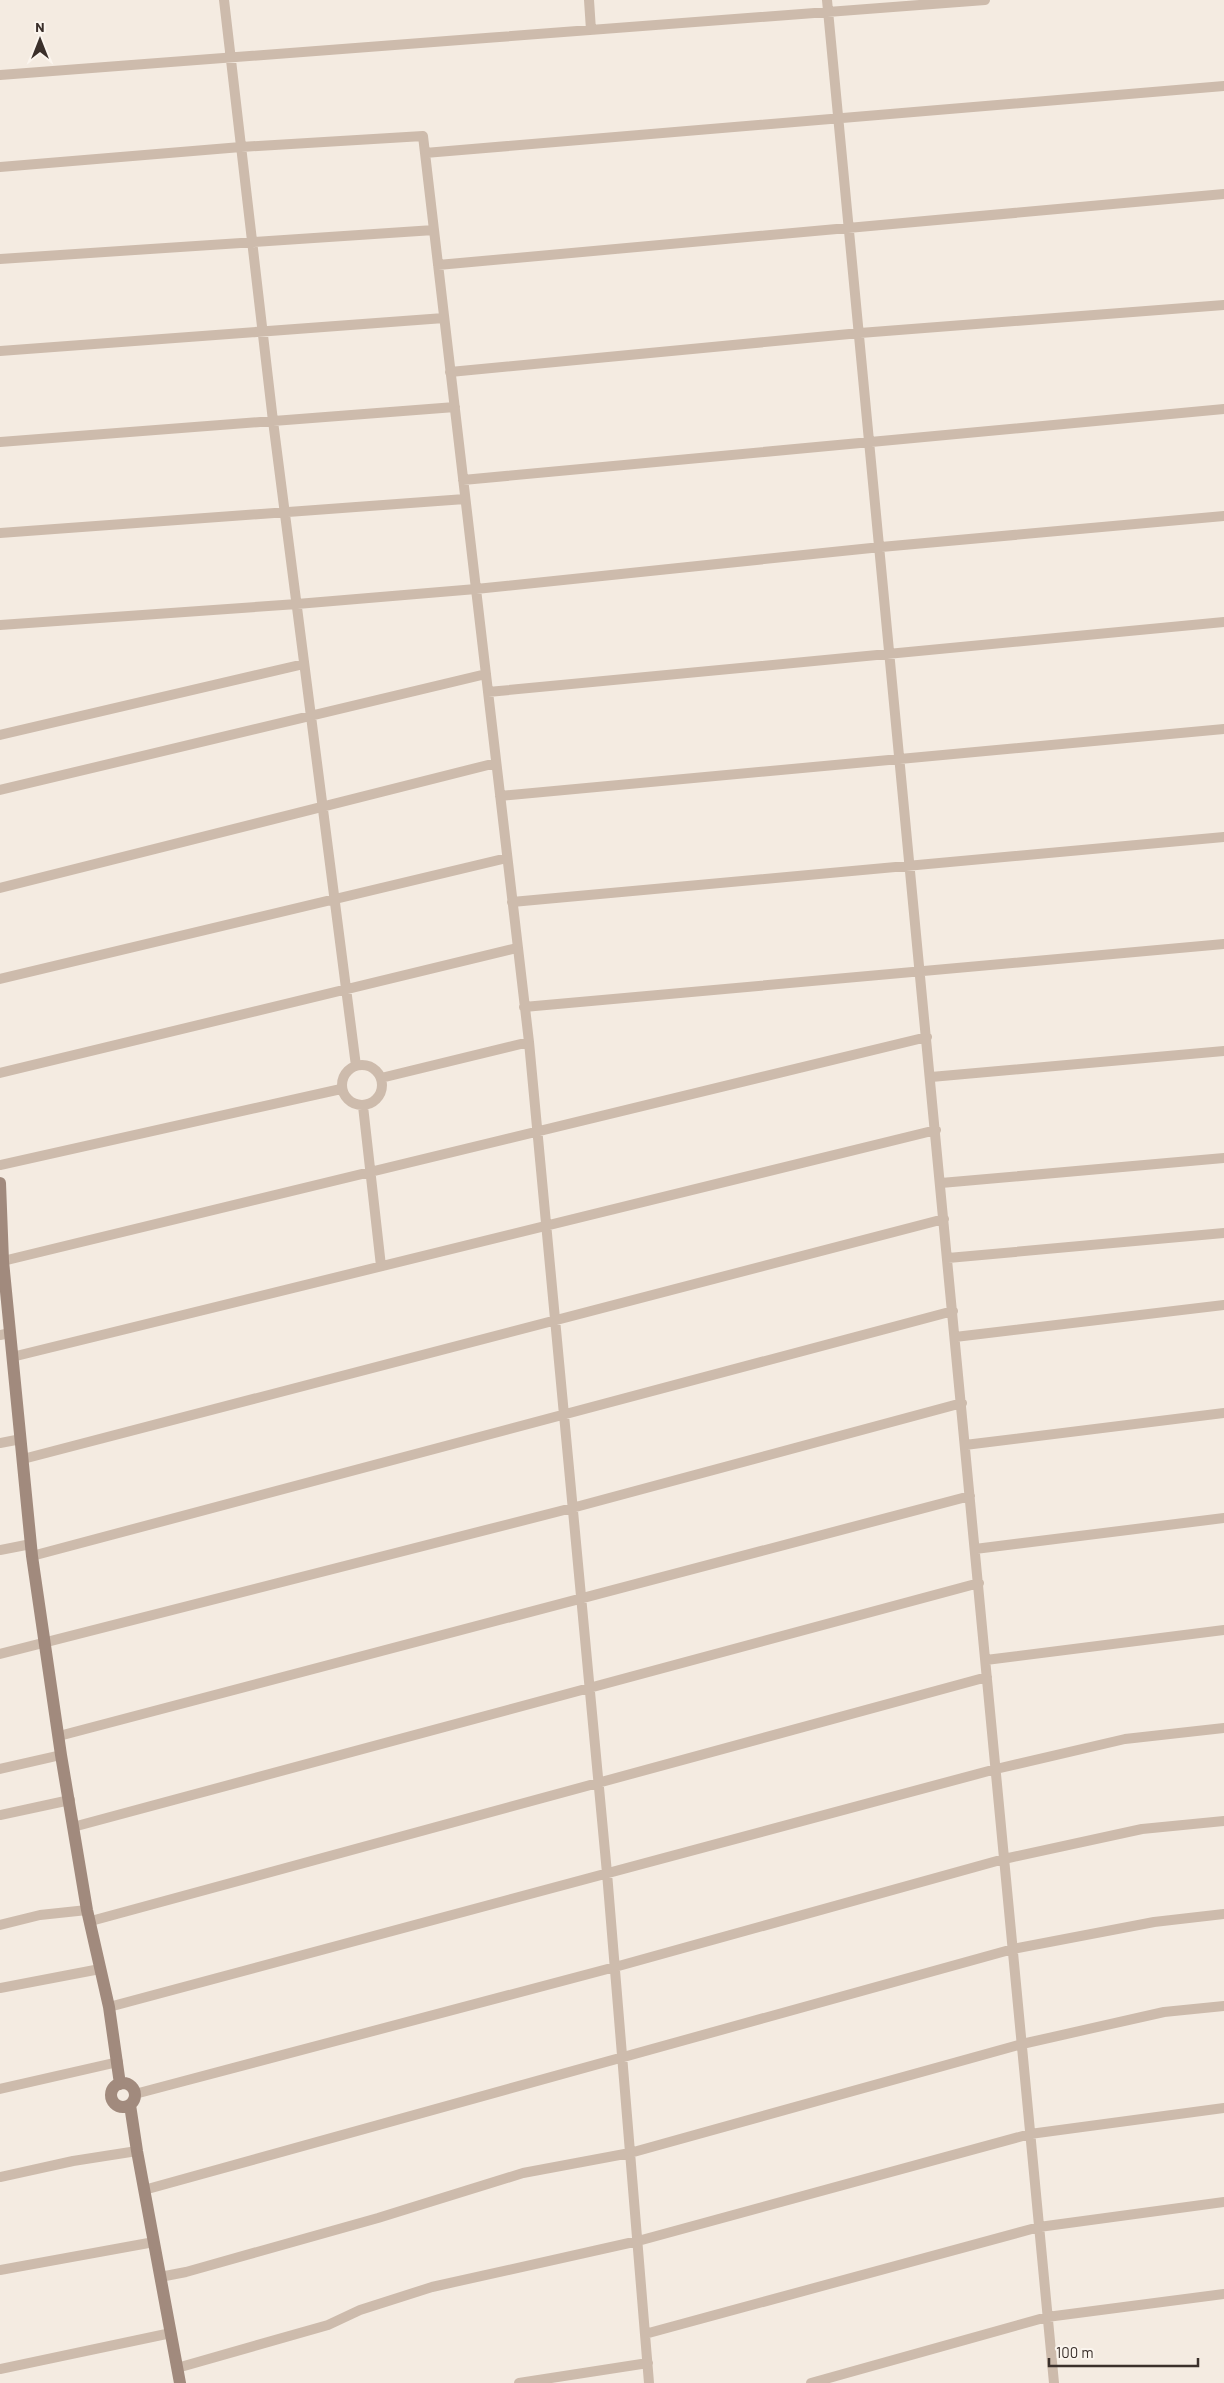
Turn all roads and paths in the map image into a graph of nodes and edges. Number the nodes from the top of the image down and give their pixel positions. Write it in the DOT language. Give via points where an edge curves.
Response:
graph roads {
  1 [pos="224,0"];
  2 [pos="590,0"];
  3 [pos="828,0"];
  4 [pos="985,0"];
  5 [pos="829,14"];
  6 [pos="591,30"];
  7 [pos="230,56"];
  8 [pos="0,75"];
  9 [pos="1224,86"];
  10 [pos="839,119"];
  11 [pos="241,147"];
  12 [pos="425,153"];
  13 [pos="0,167"];
  14 [pos="1224,194"];
  15 [pos="850,228"];
  16 [pos="434,230"];
  17 [pos="252,242"];
  18 [pos="0,259"];
  19 [pos="438,265"];
  20 [pos="1224,305"];
  21 [pos="444,318"];
  22 [pos="263,332"];
  23 [pos="860,333"];
  24 [pos="0,351"];
  25 [pos="450,372"];
  26 [pos="454,407"];
  27 [pos="1224,409"];
  28 [pos="273,421"];
  29 [pos="0,442"];
  30 [pos="870,442"];
  31 [pos="463,480"];
  32 [pos="465,499"];
  33 [pos="285,513"];
  34 [pos="1224,516"];
  35 [pos="0,533"];
  36 [pos="881,547"];
  37 [pos="476,589"];
  38 [pos="297,604"];
  39 [pos="1224,622"];
  40 [pos="0,625"];
  41 [pos="891,654"];
  42 [pos="304,664"];
  43 [pos="486,674"];
  44 [pos="488,692"];
  45 [pos="311,716"];
  46 [pos="1224,729"];
  47 [pos="0,735"];
  48 [pos="901,759"];
  49 [pos="496,763"];
  50 [pos="0,790"];
  51 [pos="500,796"];
  52 [pos="323,807"];
  53 [pos="1224,837"];
  54 [pos="507,858"];
  55 [pos="911,866"];
  56 [pos="0,888"];
  57 [pos="335,899"];
  58 [pos="512,902"];
  59 [pos="1224,944"];
  60 [pos="518,948"];
  61 [pos="921,972"];
  62 [pos="0,979"];
  63 [pos="346,990"];
  64 [pos="524,1007"];
  65 [pos="927,1037"];
  66 [pos="528,1042"];
  67 [pos="1224,1051"];
  68 [pos="356,1066"];
  69 [pos="0,1073"];
  70 [pos="931,1077"];
  71 [pos="381,1078"];
  72 [pos="341,1089"];
  73 [pos="363,1106"];
  74 [pos="936,1130"];
  75 [pos="537,1131"];
  76 [pos="1224,1158"];
  77 [pos="0,1166"];
  78 [pos="370,1172"];
  79 [pos="0,1183"];
  80 [pos="941,1183"];
  81 [pos="944,1219"];
  82 [pos="546,1226"];
  83 [pos="1224,1233"];
  84 [pos="948,1258"];
  85 [pos="3,1261"];
  86 [pos="381,1266"];
  87 [pos="3,1296"];
  88 [pos="1224,1305"];
  89 [pos="953,1311"];
  90 [pos="554,1320"];
  91 [pos="5,1334"];
  92 [pos="955,1337"];
  93 [pos="12,1357"];
  94 [pos="962,1403"];
  95 [pos="1224,1413"];
  96 [pos="563,1415"];
  97 [pos="21,1439"];
  98 [pos="0,1443"];
  99 [pos="966,1445"];
  100 [pos="23,1459"];
  101 [pos="970,1496"];
  102 [pos="572,1508"];
  103 [pos="1224,1518"];
  104 [pos="975,1549"];
  105 [pos="0,1550"];
  106 [pos="32,1550"];
  107 [pos="978,1583"];
  108 [pos="581,1599"];
  109 [pos="1224,1630"];
  110 [pos="45,1642"];
  111 [pos="0,1654"];
  112 [pos="986,1660"];
  113 [pos="987,1677"];
  114 [pos="589,1688"];
  115 [pos="1224,1728"];
  116 [pos="59,1736"];
  117 [pos="61,1755"];
  118 [pos="0,1769"];
  119 [pos="996,1769"];
  120 [pos="598,1783"];
  121 [pos="70,1800"];
  122 [pos="0,1815"];
  123 [pos="1224,1821"];
  124 [pos="73,1827"];
  125 [pos="1004,1859"];
  126 [pos="607,1873"];
  127 [pos="1224,1914"];
  128 [pos="89,1916"];
  129 [pos="0,1925"];
  130 [pos="1013,1949"];
  131 [pos="615,1967"];
  132 [pos="100,1969"];
  133 [pos="0,1988"];
  134 [pos="1224,2006"];
  135 [pos="109,2007"];
  136 [pos="1022,2044"];
  137 [pos="622,2057"];
  138 [pos="118,2062"];
  139 [pos="120,2084"];
  140 [pos="0,2089"];
  141 [pos="133,2100"];
  142 [pos="1224,2108"];
  143 [pos="1030,2134"];
  144 [pos="136,2150"];
  145 [pos="630,2153"];
  146 [pos="0,2177"];
  147 [pos="144,2190"];
  148 [pos="1224,2202"];
  149 [pos="1039,2227"];
  150 [pos="638,2241"];
  151 [pos="154,2242"];
  152 [pos="0,2270"];
  153 [pos="160,2278"];
  154 [pos="1224,2294"];
  155 [pos="1047,2317"];
  156 [pos="171,2333"];
  157 [pos="645,2334"];
  158 [pos="648,2363"];
  159 [pos="177,2368"];
  160 [pos="0,2369"];
  161 [pos="180,2383"];
  162 [pos="519,2383"];
  163 [pos="649,2383"];
  164 [pos="811,2383"];
  165 [pos="1054,2383"];
  1 -- 7 [label="street"];
  2 -- 6 [label="street"];
  3 -- 5 [label="street"];
  4 -- 5 [label="street"];
  5 -- 6 [label="street"];
  5 -- 10 [label="street"];
  6 -- 7 [label="street"];
  7 -- 8 [label="street"];
  7 -- 11 [label="street"];
  9 -- 10 [label="street"];
  10 -- 12 [label="street"];
  10 -- 15 [label="street"];
  11 -- 12 [label="street" via="423,136"];
  11 -- 13 [label="street"];
  11 -- 17 [label="street"];
  12 -- 16 [label="street"];
  14 -- 15 [label="street"];
  15 -- 19 [label="street"];
  15 -- 23 [label="street"];
  16 -- 17 [label="street"];
  16 -- 19 [label="street"];
  17 -- 18 [label="street"];
  17 -- 22 [label="street"];
  19 -- 21 [label="street"];
  20 -- 23 [label="street"];
  21 -- 22 [label="street"];
  21 -- 25 [label="street"];
  22 -- 24 [label="street"];
  22 -- 28 [label="street"];
  23 -- 25 [label="street"];
  23 -- 30 [label="street"];
  25 -- 26 [label="street"];
  26 -- 28 [label="street"];
  26 -- 31 [label="street"];
  27 -- 30 [label="street"];
  28 -- 29 [label="street"];
  28 -- 33 [label="street"];
  30 -- 31 [label="street"];
  30 -- 36 [label="street"];
  31 -- 32 [label="street"];
  32 -- 33 [label="street"];
  32 -- 37 [label="street"];
  33 -- 35 [label="street"];
  33 -- 38 [label="street"];
  34 -- 36 [label="street"];
  36 -- 37 [label="street"];
  36 -- 41 [label="street"];
  37 -- 38 [label="street"];
  37 -- 43 [label="street"];
  38 -- 40 [label="street"];
  38 -- 42 [label="street"];
  39 -- 41 [label="street"];
  41 -- 44 [label="street"];
  41 -- 48 [label="street"];
  42 -- 45 [label="street"];
  42 -- 47 [label="street"];
  43 -- 44 [label="street"];
  43 -- 45 [label="street"];
  44 -- 49 [label="street"];
  45 -- 50 [label="street"];
  45 -- 52 [label="street"];
  46 -- 48 [label="street"];
  48 -- 51 [label="street"];
  48 -- 55 [label="street"];
  49 -- 51 [label="street"];
  49 -- 52 [label="street"];
  51 -- 54 [label="street"];
  52 -- 56 [label="street"];
  52 -- 57 [label="street"];
  53 -- 55 [label="street"];
  54 -- 57 [label="street"];
  54 -- 58 [label="street"];
  55 -- 58 [label="street"];
  55 -- 61 [label="street"];
  57 -- 62 [label="street"];
  57 -- 63 [label="street"];
  58 -- 60 [label="street"];
  59 -- 61 [label="street"];
  60 -- 63 [label="street"];
  60 -- 64 [label="street"];
  61 -- 64 [label="street"];
  61 -- 65 [label="street"];
  63 -- 68 [label="street"];
  63 -- 69 [label="street"];
  64 -- 66 [label="street"];
  65 -- 70 [label="street"];
  65 -- 75 [label="street"];
  66 -- 71 [label="street"];
  66 -- 75 [label="street"];
  67 -- 70 [label="street"];
  68 -- 71 [label="street" via="371,1067"];
  68 -- 72 [label="street" via="344,1074"];
  70 -- 74 [label="street"];
  71 -- 73 [label="street" via="381,1093 371,1104"];
  72 -- 73 [label="street" via="349,1102"];
  72 -- 77 [label="street"];
  73 -- 78 [label="street"];
  74 -- 80 [label="street"];
  74 -- 82 [label="street"];
  75 -- 78 [label="street"];
  75 -- 82 [label="street"];
  76 -- 80 [label="street"];
  78 -- 85 [label="street"];
  78 -- 86 [label="street"];
  79 -- 85 [label="main road"];
  80 -- 81 [label="street"];
  81 -- 84 [label="street"];
  81 -- 90 [label="street"];
  82 -- 86 [label="street"];
  82 -- 90 [label="street"];
  83 -- 84 [label="street"];
  84 -- 89 [label="street"];
  85 -- 87 [label="main road"];
  86 -- 93 [label="street"];
  87 -- 91 [label="main road"];
  88 -- 92 [label="street"];
  89 -- 92 [label="street"];
  89 -- 96 [label="street"];
  90 -- 96 [label="street"];
  90 -- 100 [label="street"];
  91 -- 93 [label="main road"];
  92 -- 94 [label="street"];
  93 -- 97 [label="main road"];
  94 -- 99 [label="street"];
  94 -- 102 [label="street"];
  95 -- 99 [label="street"];
  96 -- 102 [label="street"];
  96 -- 106 [label="street"];
  97 -- 98 [label="street"];
  97 -- 100 [label="main road"];
  99 -- 101 [label="street"];
  100 -- 106 [label="main road"];
  101 -- 104 [label="street"];
  101 -- 108 [label="street"];
  102 -- 108 [label="street"];
  102 -- 110 [label="street"];
  103 -- 104 [label="street"];
  104 -- 107 [label="street"];
  105 -- 106 [label="street"];
  106 -- 110 [label="main road"];
  107 -- 112 [label="street"];
  107 -- 114 [label="street"];
  108 -- 114 [label="street"];
  108 -- 116 [label="street"];
  109 -- 112 [label="street"];
  110 -- 111 [label="street"];
  110 -- 116 [label="main road"];
  112 -- 113 [label="street"];
  113 -- 119 [label="street"];
  113 -- 120 [label="street"];
  114 -- 120 [label="street"];
  114 -- 124 [label="street"];
  115 -- 119 [label="street" via="1125,1739"];
  116 -- 117 [label="main road"];
  117 -- 118 [label="street"];
  117 -- 121 [label="main road"];
  119 -- 125 [label="street"];
  119 -- 126 [label="street"];
  120 -- 126 [label="street"];
  120 -- 128 [label="street"];
  121 -- 122 [label="street"];
  121 -- 124 [label="main road"];
  123 -- 125 [label="street" via="1142,1829"];
  124 -- 128 [label="main road"];
  125 -- 130 [label="street"];
  125 -- 131 [label="street"];
  126 -- 131 [label="street"];
  126 -- 135 [label="street"];
  127 -- 130 [label="street" via="1154,1922"];
  128 -- 129 [label="street" via="40,1915"];
  128 -- 132 [label="main road"];
  130 -- 136 [label="street"];
  130 -- 137 [label="street"];
  131 -- 137 [label="street"];
  131 -- 141 [label="street"];
  132 -- 133 [label="street"];
  132 -- 135 [label="main road"];
  134 -- 136 [label="street" via="1164,2012"];
  135 -- 138 [label="main road"];
  136 -- 143 [label="street"];
  136 -- 145 [label="street"];
  137 -- 145 [label="street"];
  137 -- 147 [label="street"];
  138 -- 139 [label="main road"];
  138 -- 140 [label="street"];
  139 -- 141 [label="main road" via="132,2087"];
  139 -- 141 [label="main road" via="114,2088 112,2100 122,2107"];
  141 -- 144 [label="main road"];
  142 -- 143 [label="street"];
  143 -- 149 [label="street"];
  143 -- 150 [label="street"];
  144 -- 146 [label="street"];
  144 -- 147 [label="main road"];
  145 -- 150 [label="street"];
  145 -- 153 [label="street" via="524,2173 378,2218"];
  147 -- 151 [label="main road"];
  148 -- 149 [label="street"];
  149 -- 155 [label="street"];
  149 -- 157 [label="street"];
  150 -- 157 [label="street"];
  150 -- 159 [label="street" via="432,2286 360,2310 328,2325"];
  151 -- 152 [label="street"];
  151 -- 153 [label="main road"];
  153 -- 156 [label="main road"];
  154 -- 155 [label="street"];
  155 -- 164 [label="street"];
  155 -- 165 [label="street"];
  156 -- 159 [label="main road"];
  156 -- 160 [label="street"];
  157 -- 158 [label="street"];
  158 -- 162 [label="street"];
  158 -- 163 [label="street"];
  159 -- 161 [label="main road"];
}
